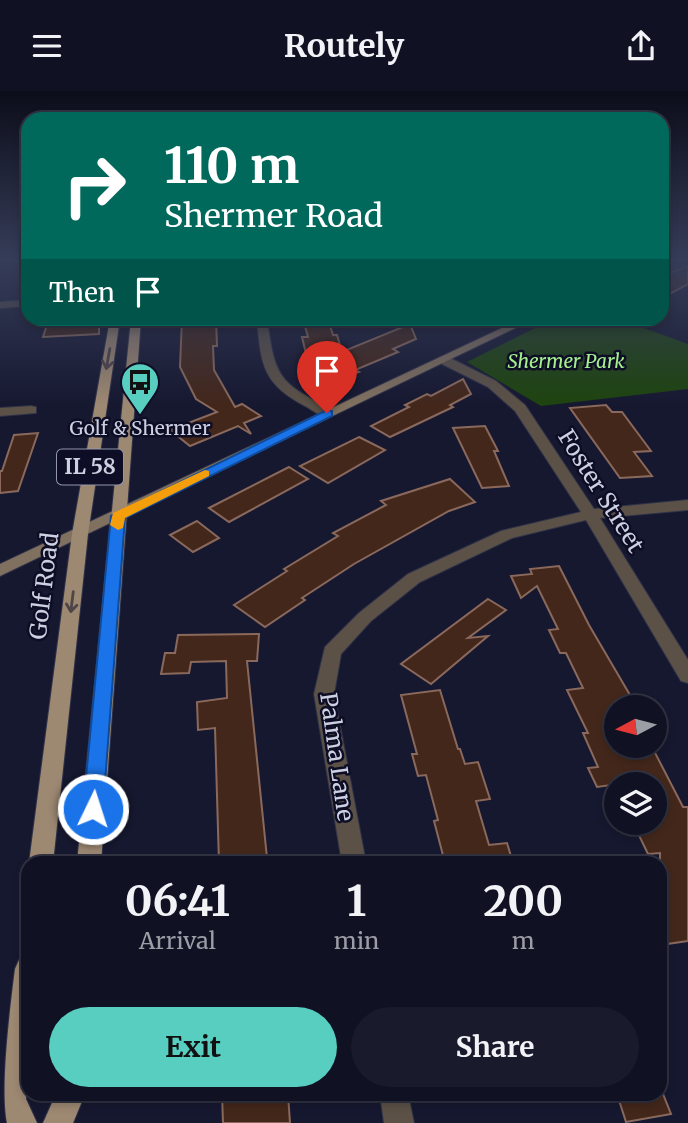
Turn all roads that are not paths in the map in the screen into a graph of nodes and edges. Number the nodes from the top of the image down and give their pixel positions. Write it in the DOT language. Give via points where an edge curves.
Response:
graph roads {
  1 [pos="115,326"];
  2 [pos="135,326"];
  3 [pos="263,326"];
  4 [pos="515,326"];
  5 [pos="446,361"];
  6 [pos="31,411"];
  7 [pos="0,412"];
  8 [pos="327,413"];
  9 [pos="688,505"];
  10 [pos="590,514"];
  11 [pos="118,516"];
  12 [pos="80,534"];
  13 [pos="0,571"];
  14 [pos="688,675"];
  15 [pos="42,856"];
  16 [pos="90,856"];
  17 [pos="353,856"];
  18 [pos="21,1023"];
  19 [pos="68,1101"];
  20 [pos="395,1101"];
  21 [pos="22,1123"];
  22 [pos="58,1123"];
  23 [pos="399,1123"];
  1 -- 12 [label="main road, Golf Road / IL 58, one-way"];
  2 -- 11 [label="main road, IL 58"];
  3 -- 8 [label="street" via="270,374 279,385"];
  4 -- 5 [label="main road"];
  5 -- 8 [label="main road"];
  5 -- 10 [label="street, Foster Street" via="492,384 520,408"];
  6 -- 7 [label="street"];
  8 -- 11 [label="main road"];
  9 -- 10 [label="street"];
  10 -- 14 [label="street, Foster Street"];
  10 -- 17 [label="street, Palma Lane" via="507,534 414,578 365,617 332,652 324,694"];
  11 -- 12 [label="main road"];
  11 -- 16 [label="main road, IL 58"];
  12 -- 13 [label="main road"];
  12 -- 15 [label="main road, Golf Road / IL 58, one-way"];
  18 -- 21 [label="main road" via="11,1101"];
  19 -- 22 [label="main road"];
  20 -- 23 [label="street"];
}
